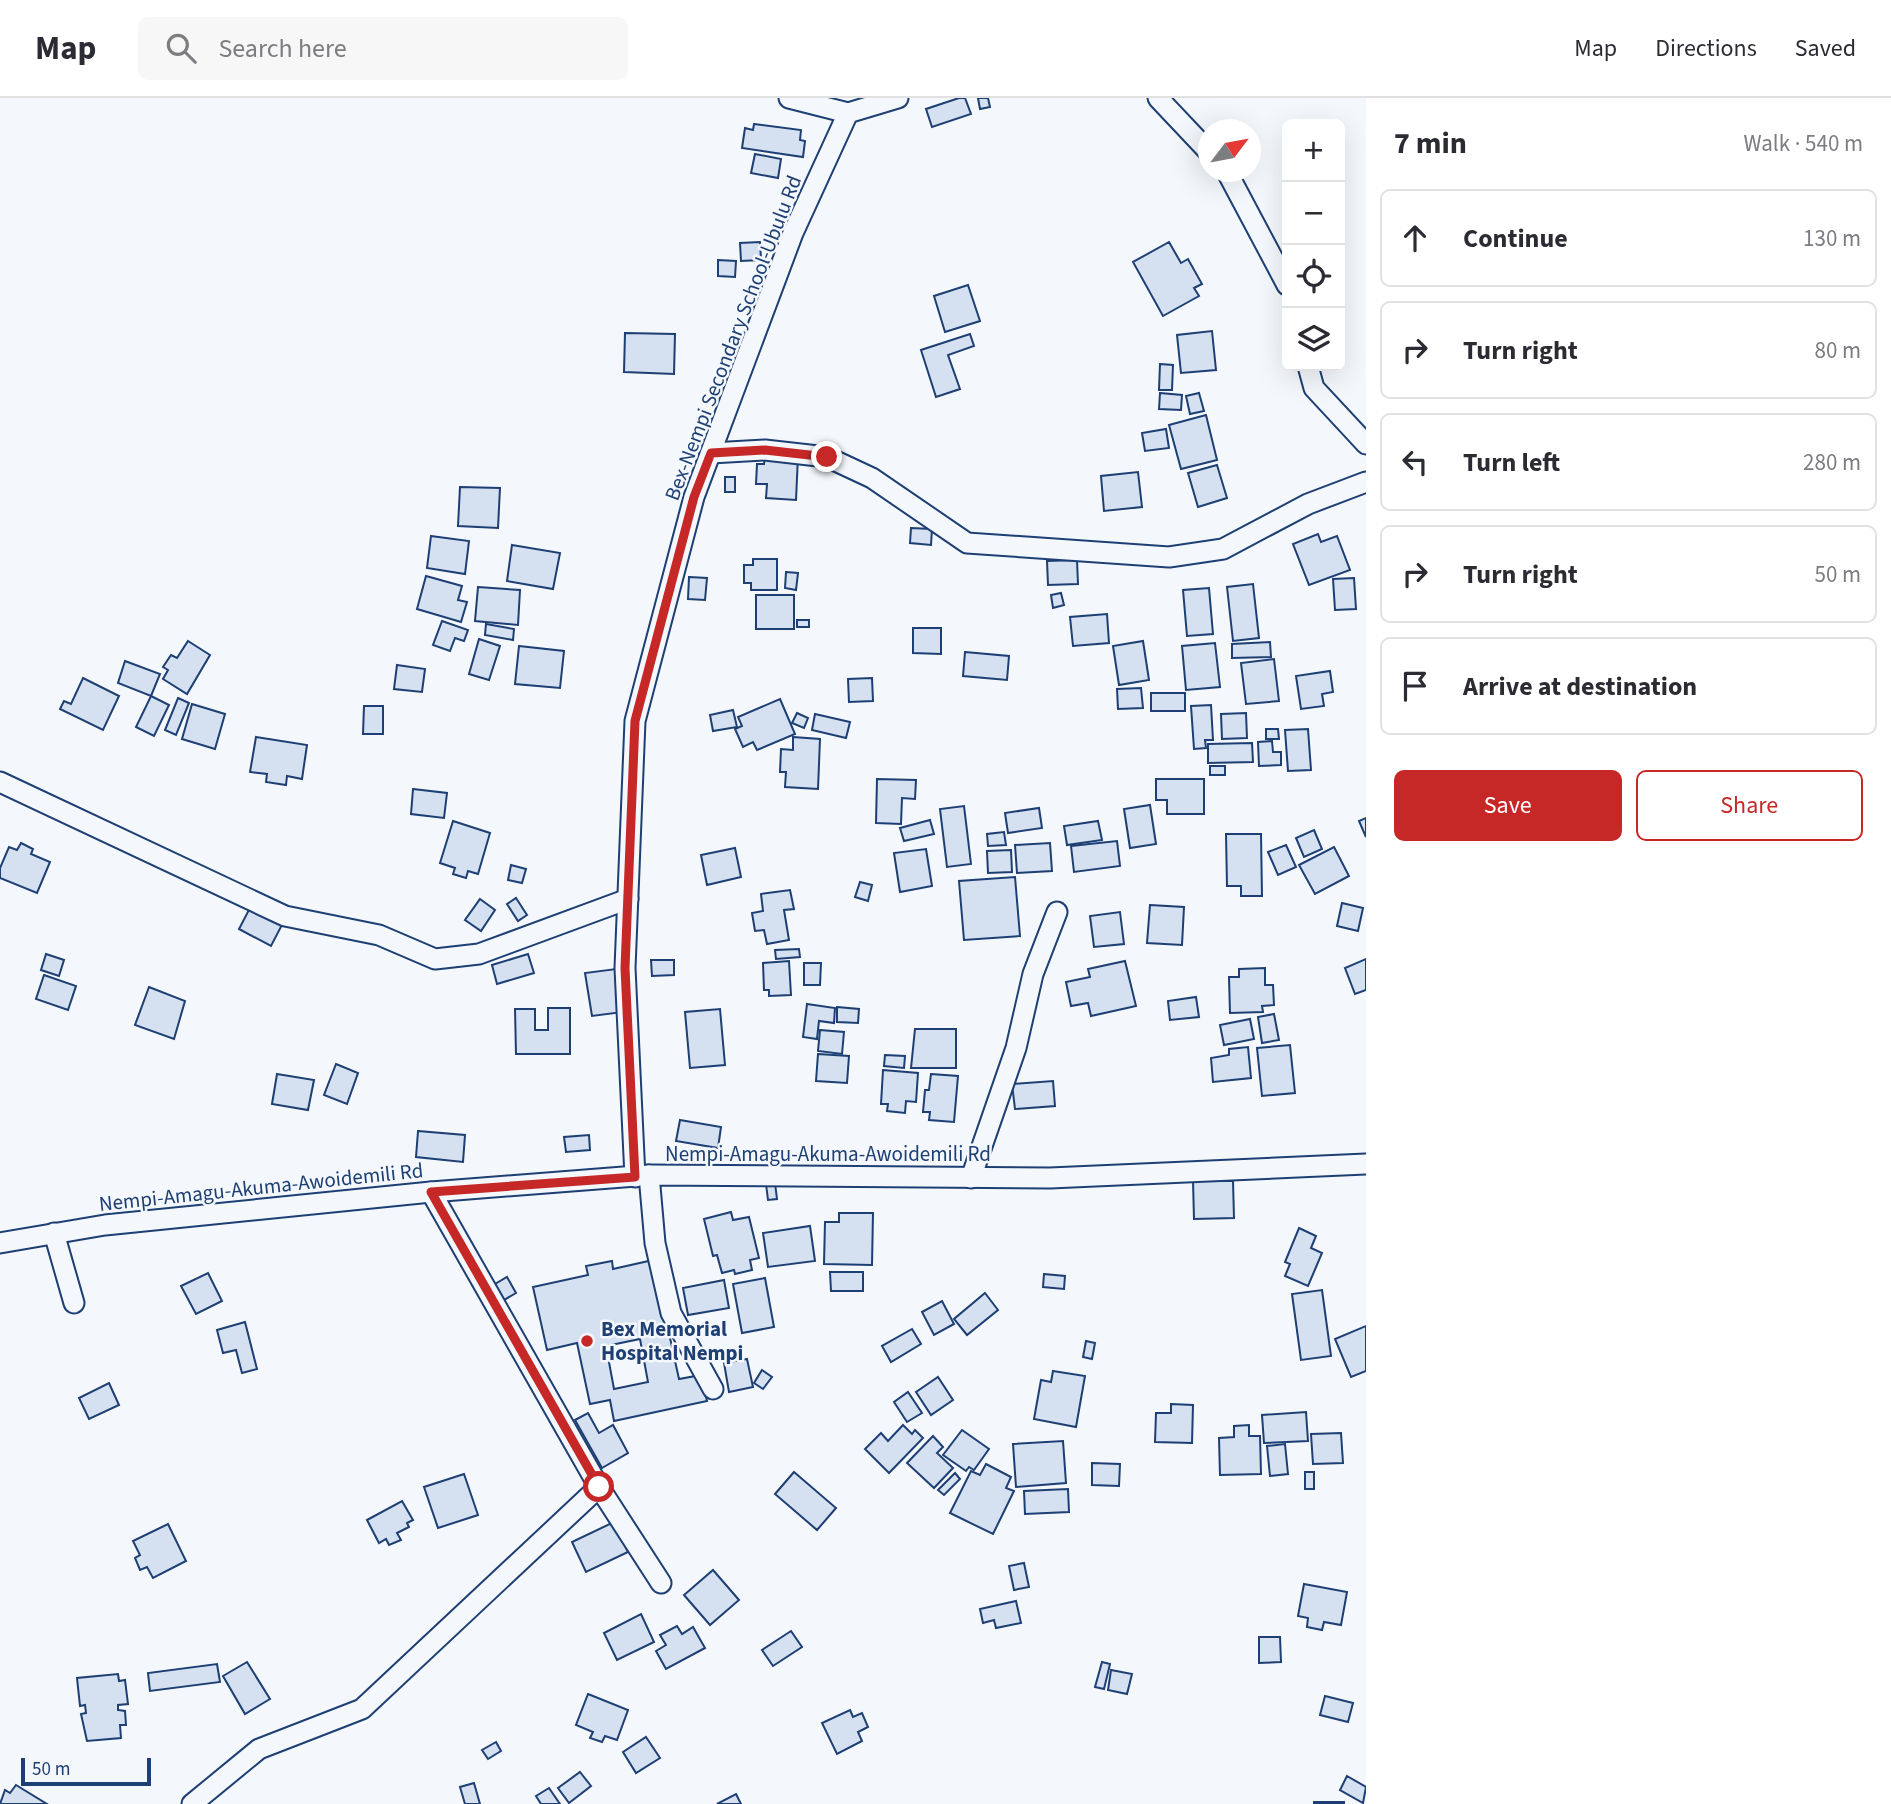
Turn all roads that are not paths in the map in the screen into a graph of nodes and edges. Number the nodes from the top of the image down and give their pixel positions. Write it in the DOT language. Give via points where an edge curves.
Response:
graph roads {
  1 [pos="789,98"];
  2 [pos="898,98"];
  3 [pos="1158,98"];
  4 [pos="848,113"];
  5 [pos="1198,140"];
  6 [pos="1232,182"];
  7 [pos="1282,276"];
  8 [pos="1309,371"];
  9 [pos="1366,444"];
  10 [pos="711,453"];
  11 [pos="1366,482"];
  12 [pos="0,782"];
  13 [pos="628,899"];
  14 [pos="1057,912"];
  15 [pos="1366,1164"];
  16 [pos="642,1176"];
  17 [pos="971,1178"];
  18 [pos="431,1192"];
  19 [pos="54,1233"];
  20 [pos="0,1242"];
  21 [pos="74,1303"];
  22 [pos="713,1389"];
  23 [pos="599,1487"];
  24 [pos="661,1583"];
  25 [pos="192,1804"];
  1 -- 4 [label="street"];
  2 -- 4 [label="street"];
  3 -- 5 [label="street"];
  4 -- 10 [label="street, Bex-Nempi Secondary School-Ubulu Rd" via="793,233"];
  6 -- 7 [label="street"];
  8 -- 9 [label="street" via="1314,388"];
  10 -- 11 [label="street" via="765,450 827,457 872,478 967,543 1169,557 1223,549 1308,504"];
  10 -- 13 [label="street, Bex-Nempi Secondary School-Ubulu Rd" via="694,497 635,721"];
  12 -- 13 [label="street" via="285,916 379,935 435,960 479,954"];
  13 -- 16 [label="street, Bex-Nempi Secondary School-Ubulu Rd" via="625,968"];
  14 -- 17 [label="street" via="1033,974 1016,1048"];
  15 -- 17 [label="street, Nempi-Amagu-Akuma-Awoidemili Rd"];
  16 -- 17 [label="street, Nempi-Amagu-Akuma-Awoidemili Rd"];
  16 -- 18 [label="street, Nempi-Amagu-Akuma-Awoidemili Rd"];
  16 -- 22 [label="street, Bex-Nempi Secondary School-Ubulu Rd" via="671,1313"];
  18 -- 19 [label="street, Nempi-Amagu-Akuma-Awoidemili Rd"];
  18 -- 23 [label="street"];
  19 -- 20 [label="street, Nempi-Amagu-Akuma-Awoidemili Rd"];
  19 -- 21 [label="street"];
  23 -- 24 [label="street"];
  23 -- 25 [label="street" via="362,1709 259,1749"];
}
